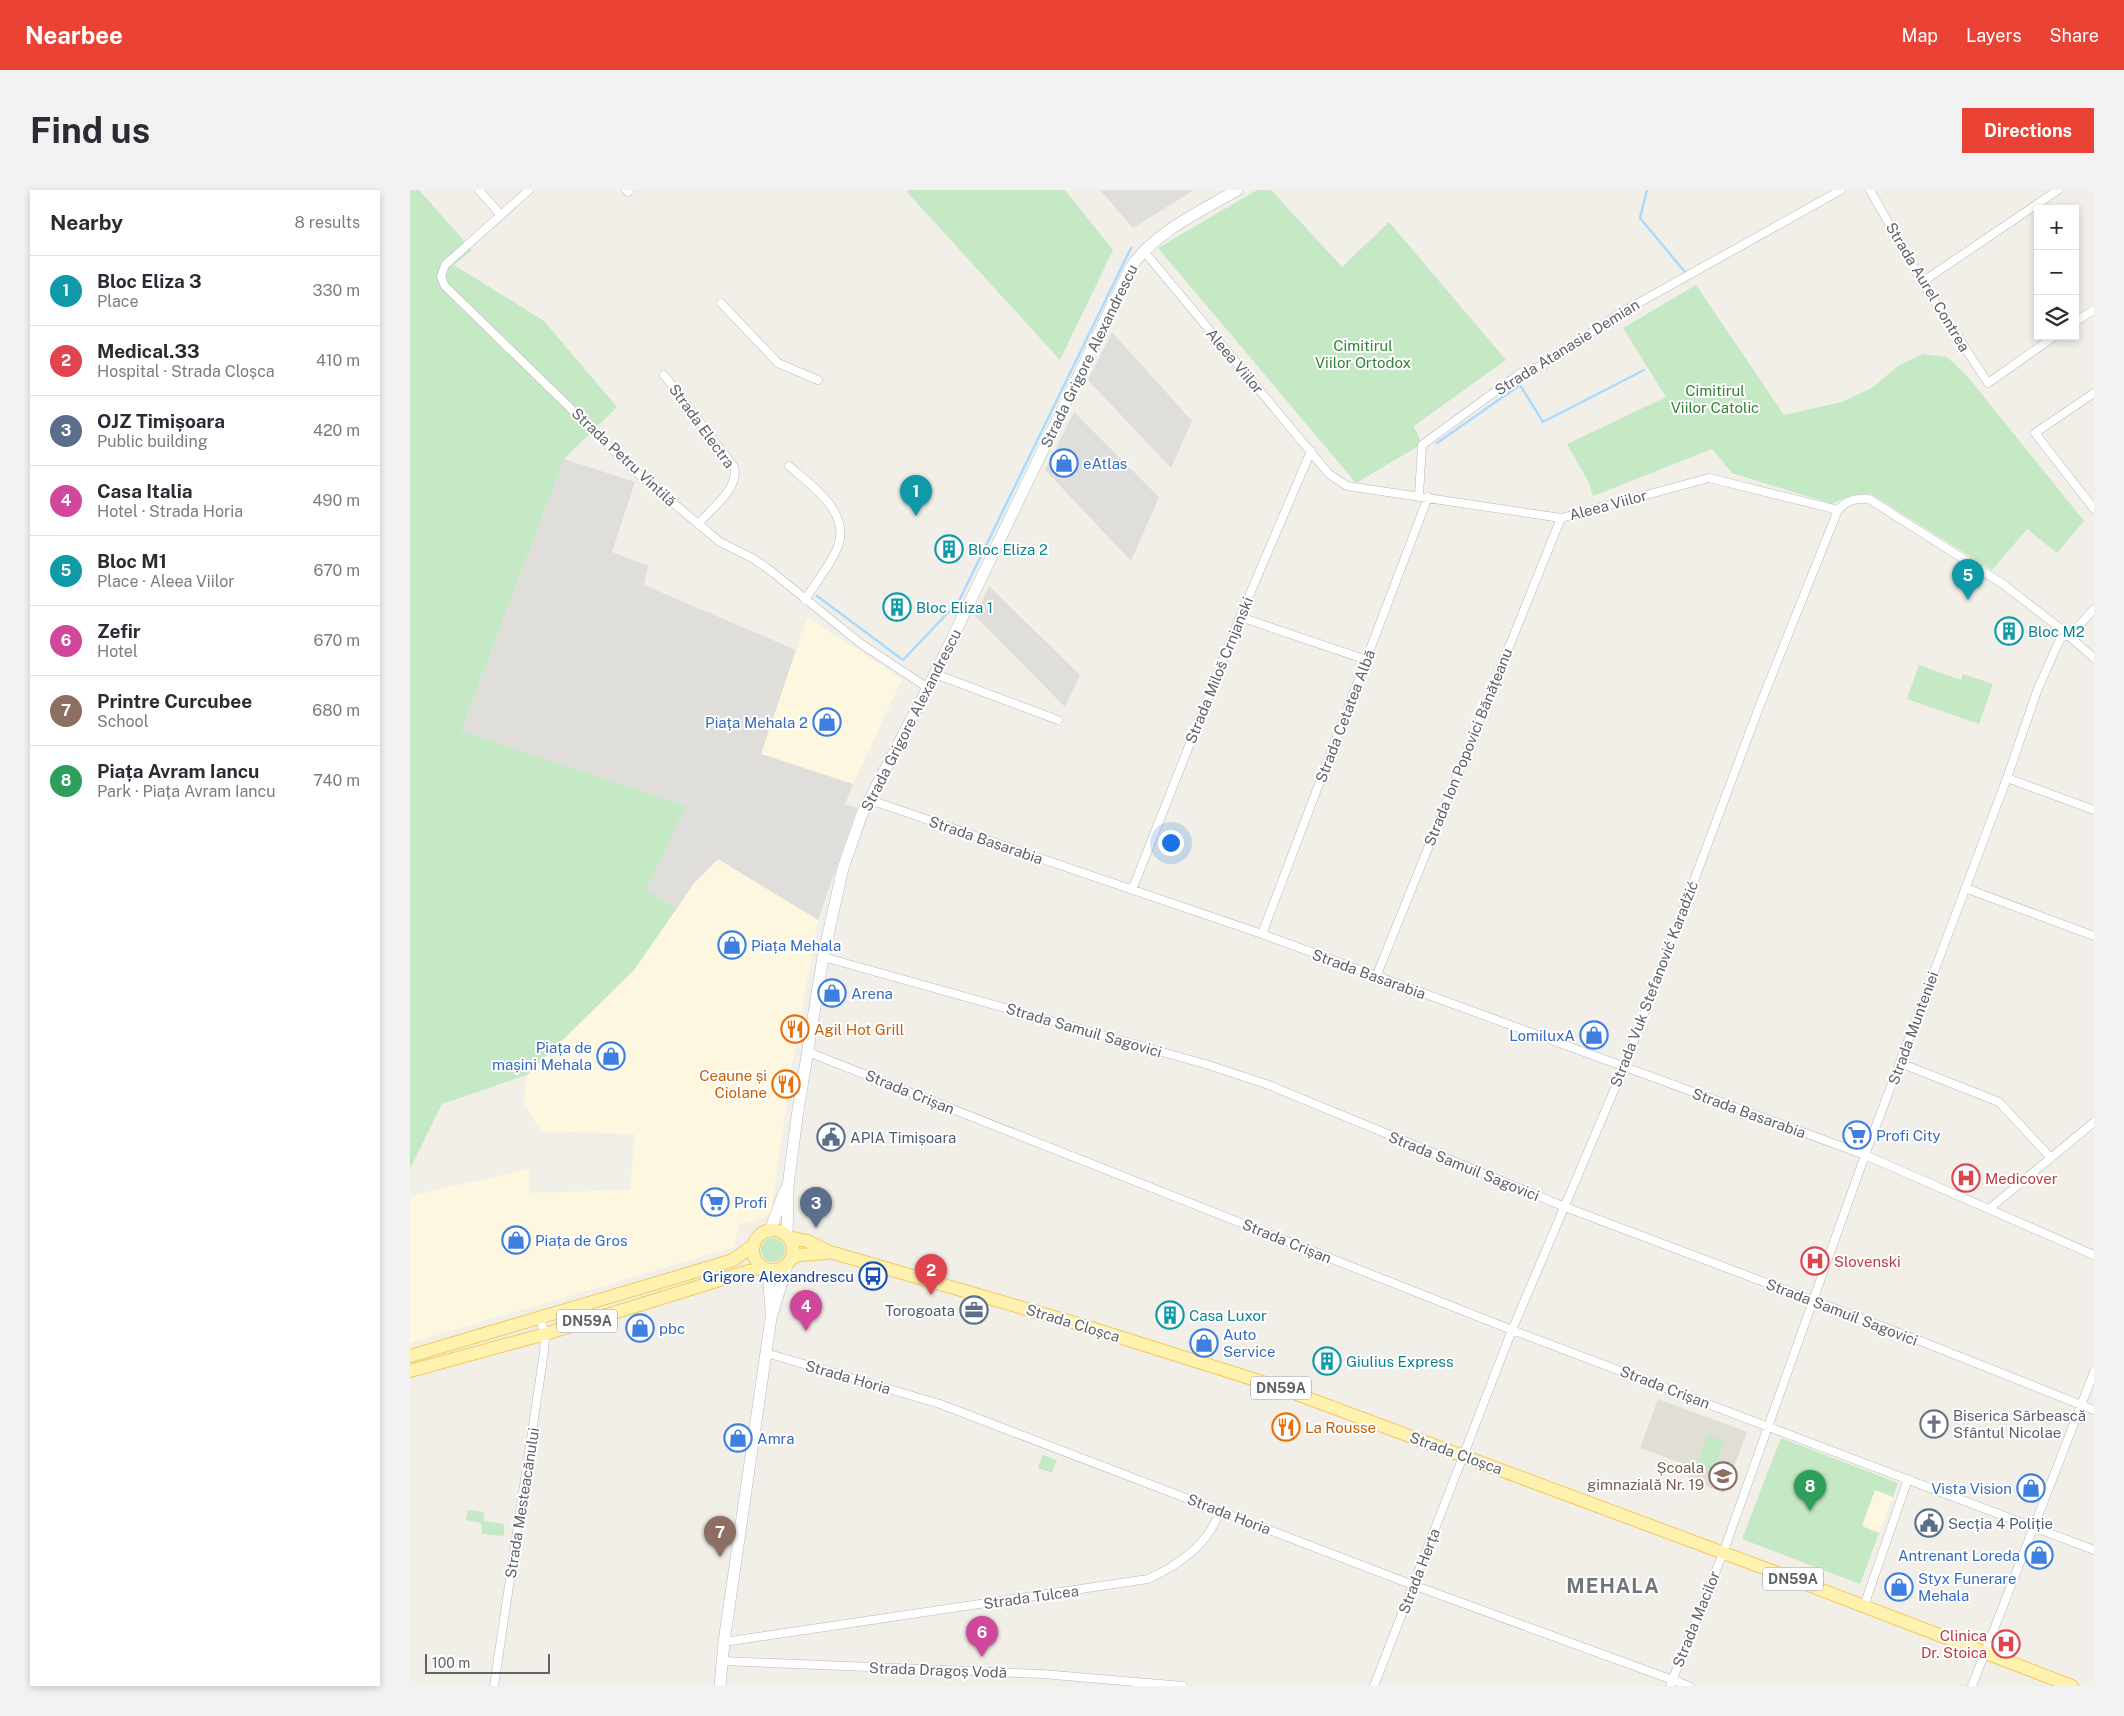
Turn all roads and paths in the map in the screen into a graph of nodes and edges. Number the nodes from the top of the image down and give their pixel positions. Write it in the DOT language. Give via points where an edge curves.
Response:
graph roads {
  1 [pos="479,190"];
  2 [pos="529,190"];
  3 [pos="1237,190"];
  4 [pos="1841,190"];
  5 [pos="1870,190"];
  6 [pos="2058,190"];
  7 [pos="501,215"];
  8 [pos="1143,250"];
  9 [pos="1922,282"];
  10 [pos="721,303"];
  11 [pos="2094,310"];
  12 [pos="2079,319"];
  13 [pos="2049,340"];
  14 [pos="664,375"];
  15 [pos="818,380"];
  16 [pos="2094,392"];
  17 [pos="1311,451"];
  18 [pos="789,466"];
  19 [pos="1419,495"];
  20 [pos="1428,497"];
  21 [pos="2094,509"];
  22 [pos="1838,510"];
  23 [pos="1561,518"];
  24 [pos="698,524"];
  25 [pos="805,600"];
  26 [pos="2094,609"];
  27 [pos="1240,617"];
  28 [pos="2067,636"];
  29 [pos="2094,658"];
  30 [pos="1367,660"];
  31 [pos="935,674"];
  32 [pos="928,688"];
  33 [pos="1058,720"];
  34 [pos="2007,778"];
  35 [pos="870,800"];
  36 [pos="2094,810"];
  37 [pos="1965,888"];
  38 [pos="1132,890"];
  39 [pos="1262,934"];
  40 [pos="2094,936"];
  41 [pos="823,956"];
  42 [pos="1376,977"];
  43 [pos="808,1052"];
  44 [pos="1900,1062"];
  45 [pos="1624,1067"];
  46 [pos="2094,1122"];
  47 [pos="1865,1155"];
  48 [pos="2051,1158"];
  49 [pos="788,1186"];
  50 [pos="1565,1207"];
  51 [pos="1989,1209"];
  52 [pos="770,1231"];
  53 [pos="788,1237"];
  54 [pos="754,1245"];
  55 [pos="830,1252"];
  56 [pos="2094,1256"];
  57 [pos="789,1262"];
  58 [pos="765,1268"];
  59 [pos="1814,1301"];
  60 [pos="771,1318"];
  61 [pos="540,1319"];
  62 [pos="1512,1330"];
  63 [pos="544,1334"];
  64 [pos="766,1352"];
  65 [pos="410,1356"];
  66 [pos="410,1372"];
  67 [pos="2094,1372"];
  68 [pos="2082,1406"];
  69 [pos="2094,1410"];
  70 [pos="1768,1426"];
  71 [pos="1464,1456"];
  72 [pos="1908,1479"];
  73 [pos="1220,1510"];
  74 [pos="2032,1527"];
  75 [pos="2094,1550"];
  76 [pos="1723,1552"];
  77 [pos="1413,1585"];
  78 [pos="1864,1606"];
  79 [pos="724,1642"];
  80 [pos="1984,1652"];
  81 [pos="722,1661"];
  82 [pos="1671,1683"];
  83 [pos="494,1686"];
  84 [pos="720,1686"];
  85 [pos="1183,1686"];
  86 [pos="1374,1686"];
  87 [pos="1689,1686"];
  88 [pos="1972,1686"];
  89 [pos="2072,1686"];
  1 -- 7 [label="street"];
  2 -- 7 [label="street, Strada Petru Vintilă"];
  3 -- 8 [label="street, Strada Grigore Alexandrescu"];
  4 -- 19 [label="street, Strada Atanasie Demian" via="1618,315 1544,365 1522,372 1422,445"];
  5 -- 9 [label="street, Strada Aurel Contrea"];
  6 -- 9 [label="street"];
  7 -- 24 [label="street, Strada Petru Vintilă" via="445,265 441,277 445,286 636,472"];
  8 -- 17 [label="street, Aleea Viilor"];
  8 -- 31 [label="street, Strada Grigore Alexandrescu" via="1131,267"];
  9 -- 13 [label="street, Strada Aurel Contrea" via="1988,383"];
  10 -- 15 [label="street" via="778,363"];
  11 -- 12 [label="street"];
  14 -- 24 [label="street, Strada Electra" via="734,467 737,476 733,485"];
  16 -- 21 [label="street" via="2035,433"];
  17 -- 19 [label="street, Aleea Viilor" via="1329,474 1347,486"];
  17 -- 27 [label="street, Strada Miloš Crnjanski"];
  18 -- 25 [label="street" via="833,509 841,534 836,550"];
  19 -- 20 [label="street, Aleea Viilor"];
  20 -- 23 [label="street, Aleea Viilor"];
  20 -- 30 [label="street, Strada Cetatea Albă"];
  22 -- 23 [label="street, Aleea Viilor" via="1709,478"];
  22 -- 28 [label="street" via="1846,502 1859,498 1875,502 2003,584"];
  22 -- 45 [label="street, Strada Vuk Stefanović Karadžić" via="1758,710"];
  23 -- 42 [label="street, Strada Ion Popovici Bănățeanu"];
  24 -- 25 [label="street, Strada Petru Vintilă" via="720,542 771,571"];
  25 -- 32 [label="street, Strada Petru Vintilă" via="860,643"];
  26 -- 28 [label="street, Strada Munteniei"];
  27 -- 30 [label="street"];
  27 -- 38 [label="street, Strada Miloš Crnjanski"];
  28 -- 29 [label="street"];
  28 -- 34 [label="street, Strada Munteniei" via="2060,639 2037,691"];
  30 -- 39 [label="street, Strada Cetatea Albă"];
  31 -- 32 [label="street, Strada Grigore Alexandrescu"];
  31 -- 33 [label="street"];
  32 -- 35 [label="street, Strada Grigore Alexandrescu"];
  34 -- 36 [label="street"];
  34 -- 37 [label="street, Strada Munteniei"];
  35 -- 38 [label="street, Strada Basarabia"];
  35 -- 41 [label="street, Strada Grigore Alexandrescu" via="843,868"];
  37 -- 40 [label="street"];
  37 -- 44 [label="street, Strada Munteniei"];
  38 -- 39 [label="street, Strada Basarabia"];
  39 -- 42 [label="street, Strada Basarabia"];
  41 -- 43 [label="street, Strada Grigore Alexandrescu"];
  41 -- 50 [label="street, Strada Samuil Sagovici" via="1248,1078"];
  42 -- 45 [label="street, Strada Basarabia"];
  43 -- 49 [label="street, Strada Grigore Alexandrescu"];
  43 -- 62 [label="street, Strada Crișan"];
  44 -- 47 [label="street, Strada Munteniei"];
  44 -- 48 [label="street" via="1999,1102"];
  45 -- 47 [label="street, Strada Basarabia"];
  45 -- 50 [label="street, Strada Vuk Stefanović Karadžić"];
  46 -- 48 [label="street"];
  47 -- 51 [label="street, Strada Basarabia"];
  47 -- 59 [label="street, Strada Munteniei"];
  48 -- 51 [label="street"];
  49 -- 52 [label="street, Strada Grigore Alexandrescu"];
  49 -- 53 [label="street, Strada Grigore Alexandrescu"];
  50 -- 59 [label="street, Strada Samuil Sagovici"];
  50 -- 62 [label="street, Strada Vuk Stefanović Karadžić"];
  51 -- 56 [label="street, Strada Basarabia"];
  52 -- 53 [label="main road, DN59A" via="781,1232"];
  52 -- 54 [label="main road, DN59A" via="759,1237"];
  53 -- 55 [label="main road, Strada Cloșca / DN59A" via="807,1241"];
  53 -- 57 [label="main road" via="793,1248"];
  54 -- 58 [label="main road" via="755,1259"];
  54 -- 61 [label="main road, DN59A" via="733,1260"];
  55 -- 57 [label="main road, Strada Cloșca / DN59A" via="808,1253"];
  55 -- 71 [label="main road, Strada Cloșca / DN59A" via="1275,1386"];
  57 -- 58 [label="main road, DN59A" via="780,1269"];
  57 -- 60 [label="street"];
  58 -- 60 [label="street"];
  58 -- 63 [label="main road, DN59A"];
  59 -- 68 [label="street, Strada Samuil Sagovici"];
  59 -- 70 [label="street, Strada Munteniei"];
  60 -- 64 [label="street"];
  61 -- 63 [label="street, Strada Mesteacănului"];
  61 -- 65 [label="main road, DN59A"];
  62 -- 70 [label="street, Strada Crișan"];
  62 -- 71 [label="street, Strada Vuk Stefanović Karadžić"];
  63 -- 66 [label="main road, DN59A"];
  63 -- 83 [label="street, Strada Mesteacănului"];
  64 -- 73 [label="street, Strada Horia" via="940,1404"];
  64 -- 79 [label="street"];
  67 -- 68 [label="street"];
  68 -- 69 [label="street, Strada Samuil Sagovici"];
  68 -- 74 [label="street"];
  70 -- 72 [label="street, Strada Crișan"];
  70 -- 76 [label="street, Strada Macilor"];
  71 -- 76 [label="main road, Strada Cloșca / DN59A"];
  71 -- 77 [label="street, Strada Herța"];
  72 -- 74 [label="street"];
  72 -- 78 [label="street"];
  73 -- 77 [label="street, Strada Horia"];
  73 -- 79 [label="street, Strada Tulcea" via="1216,1524 1201,1543 1168,1570 1148,1579"];
  74 -- 75 [label="street"];
  74 -- 80 [label="street"];
  76 -- 78 [label="main road, Strada Cloșca / DN59A"];
  76 -- 82 [label="street, Strada Macilor"];
  77 -- 82 [label="street, Strada Horia"];
  77 -- 86 [label="street, Strada Herța"];
  78 -- 80 [label="main road, Strada Cloșca / DN59A"];
  79 -- 81 [label="street"];
  80 -- 88 [label="street"];
  80 -- 89 [label="main road, Strada Cloșca / DN59A"];
  81 -- 84 [label="street"];
  81 -- 85 [label="street, Strada Dragoș Vodă" via="1042,1674"];
  82 -- 87 [label="street, Strada Horia"];
}
